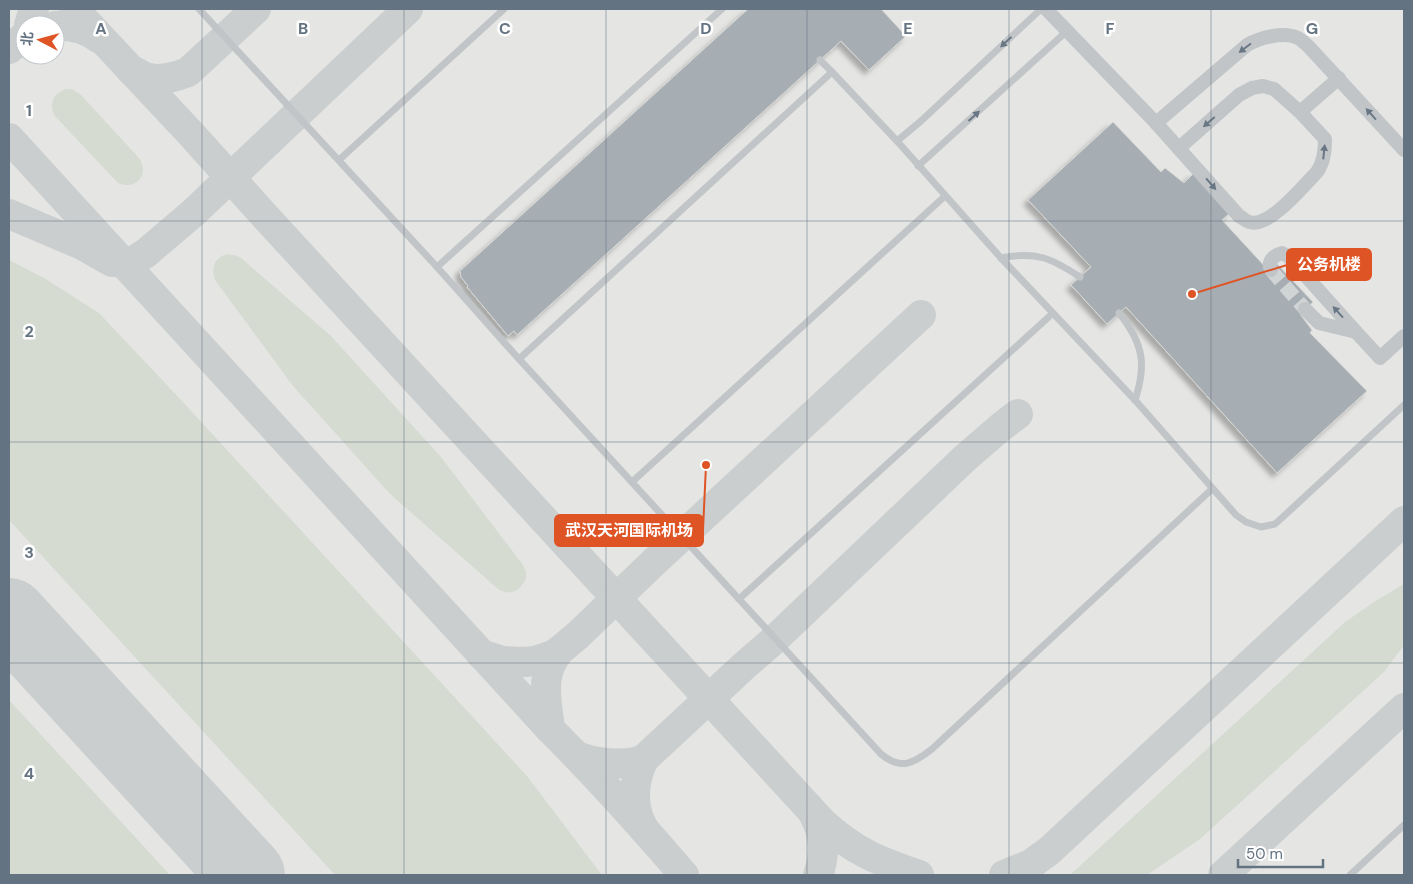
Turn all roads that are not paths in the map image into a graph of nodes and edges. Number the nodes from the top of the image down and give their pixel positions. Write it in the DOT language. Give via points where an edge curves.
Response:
graph roads {
  1 [pos="199,9"];
  2 [pos="504,9"];
  3 [pos="722,9"];
  4 [pos="1042,9"];
  5 [pos="1046,9"];
  6 [pos="1067,31"];
  7 [pos="820,60"];
  8 [pos="832,72"];
  9 [pos="1339,78"];
  10 [pos="1300,112"];
  11 [pos="1156,123"];
  12 [pos="897,141"];
  13 [pos="1179,148"];
  14 [pos="1404,150"];
  15 [pos="339,160"];
  16 [pos="918,166"];
  17 [pos="946,196"];
  18 [pos="1001,258"];
  19 [pos="437,267"];
  20 [pos="1270,270"];
  21 [pos="1080,277"];
  22 [pos="1305,309"];
  23 [pos="1119,313"];
  24 [pos="1053,314"];
  25 [pos="1356,332"];
  26 [pos="1404,336"];
  27 [pos="519,359"];
  28 [pos="1135,400"];
  29 [pos="1404,405"];
  30 [pos="632,482"];
  31 [pos="1212,489"];
  32 [pos="739,599"];
  33 [pos="1404,826"];
  34 [pos="1350,875"];
  1 -- 15 [label="lane"];
  2 -- 15 [label="lane"];
  3 -- 19 [label="lane"];
  4 -- 12 [label="lane, one-way"];
  5 -- 6 [label="street"];
  6 -- 11 [label="street"];
  16 -- 6 [label="lane, one-way"];
  7 -- 8 [label="lane"];
  8 -- 12 [label="lane"];
  8 -- 27 [label="lane"];
  9 -- 10 [label="street"];
  9 -- 11 [label="street, one-way" via="1297,38 1280,35 1260,38 1246,45"];
  14 -- 9 [label="street, one-way"];
  10 -- 13 [label="street, one-way" via="1274,89 1252,88 1239,95"];
  13 -- 10 [label="street, one-way" via="1239,216 1250,222 1259,222 1280,210 1321,168 1325,138"];
  11 -- 13 [label="street"];
  12 -- 16 [label="lane"];
  15 -- 19 [label="lane"];
  16 -- 17 [label="lane"];
  17 -- 18 [label="lane"];
  17 -- 30 [label="lane"];
  18 -- 21 [label="lane" via="1014,255 1048,258"];
  18 -- 24 [label="lane"];
  19 -- 27 [label="lane"];
  25 -- 20 [label="street, one-way" via="1288,256 1278,254 1269,263"];
  22 -- 25 [label="street" via="1319,323"];
  23 -- 28 [label="lane" via="1135,336 1141,352 1143,368"];
  24 -- 28 [label="lane"];
  24 -- 32 [label="lane"];
  25 -- 26 [label="street" via="1380,358"];
  27 -- 30 [label="lane"];
  28 -- 31 [label="lane"];
  29 -- 31 [label="lane" via="1274,524 1260,527 1246,522"];
  30 -- 32 [label="lane"];
  31 -- 32 [label="lane" via="932,749 910,764 895,763 881,754"];
  33 -- 34 [label="lane"];
}
